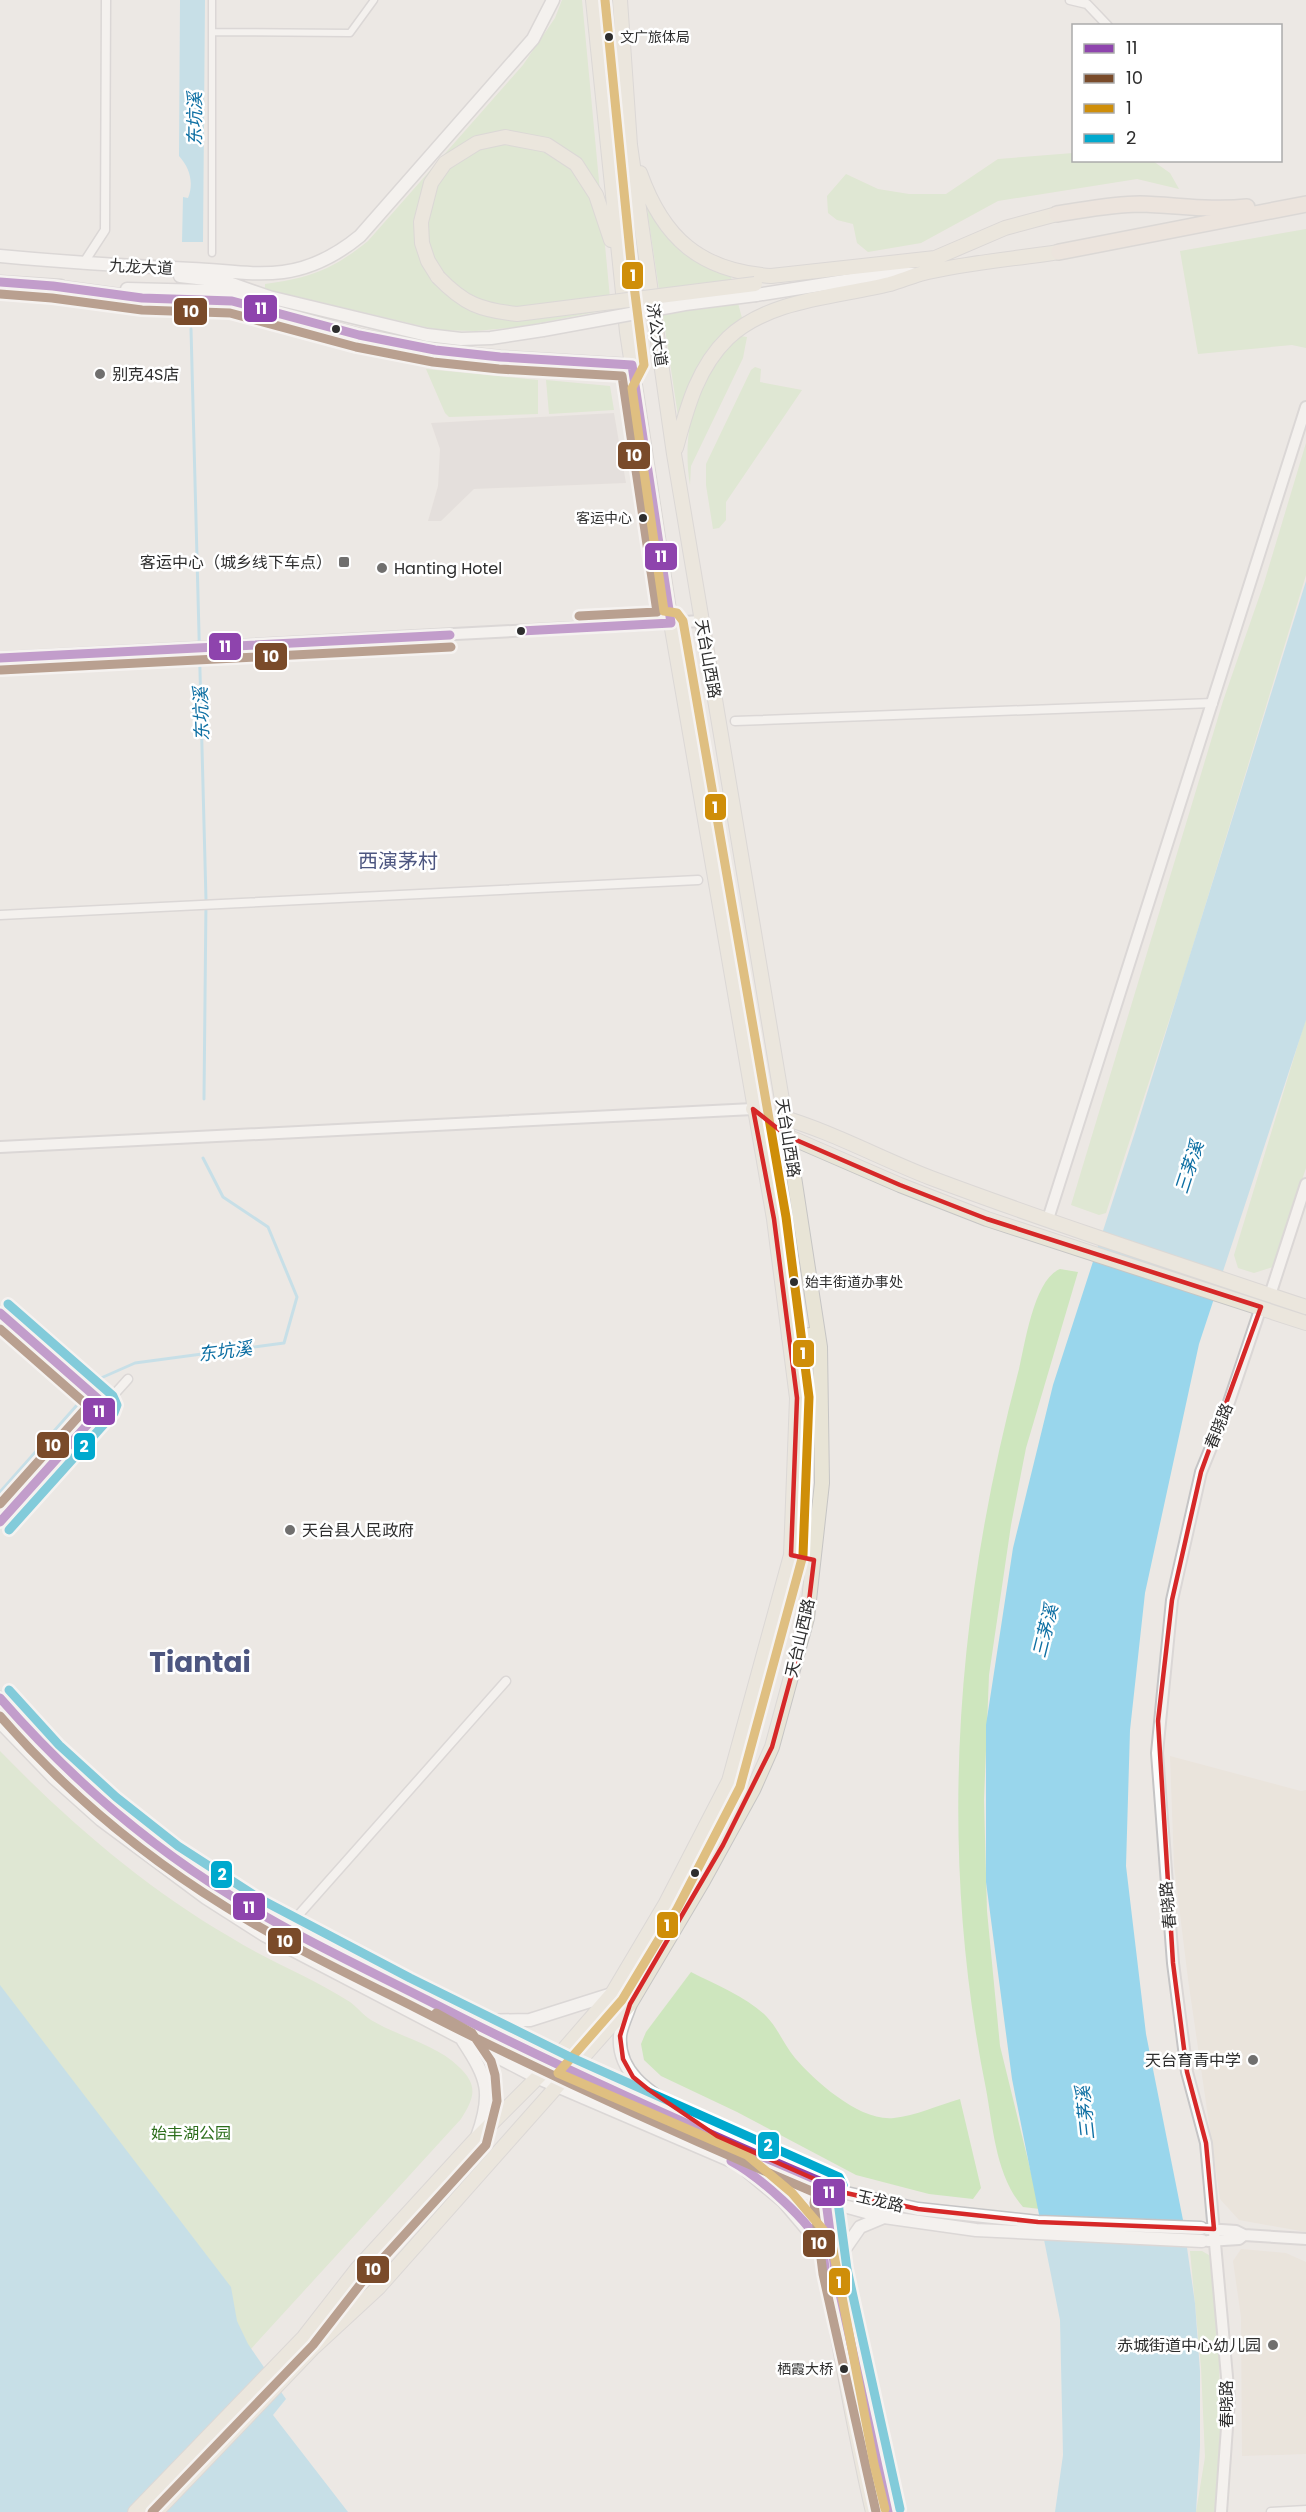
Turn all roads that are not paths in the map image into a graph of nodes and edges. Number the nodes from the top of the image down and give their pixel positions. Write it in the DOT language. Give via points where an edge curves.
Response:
graph roads {
  1 [pos="106,0"];
  2 [pos="212,0"];
  3 [pos="374,0"];
  4 [pos="554,0"];
  5 [pos="593,0"];
  6 [pos="620,0"];
  7 [pos="1070,0"];
  8 [pos="1106,24"];
  9 [pos="212,32"];
  10 [pos="630,145"];
  11 [pos="1306,197"];
  12 [pos="1306,204"];
  13 [pos="1255,209"];
  14 [pos="1057,214"];
  15 [pos="1059,252"];
  16 [pos="212,253"];
  17 [pos="0,256"];
  18 [pos="619,263"];
  19 [pos="83,264"];
  20 [pos="919,267"];
  21 [pos="0,282"];
  22 [pos="754,285"];
  23 [pos="53,286"];
  24 [pos="269,297"];
  25 [pos="632,364"];
  26 [pos="1306,407"];
  27 [pos="674,454"];
  28 [pos="702,621"];
  29 [pos="670,623"];
  30 [pos="0,658"];
  31 [pos="1213,703"];
  32 [pos="735,722"];
  33 [pos="698,880"];
  34 [pos="0,915"];
  35 [pos="753,1109"];
  36 [pos="785,1118"];
  37 [pos="787,1136"];
  38 [pos="0,1146"];
  39 [pos="1306,1184"];
  40 [pos="1048,1219"];
  41 [pos="1232,1291"];
  42 [pos="1270,1295"];
  43 [pos="1261,1307"];
  44 [pos="1306,1307"];
  45 [pos="1306,1323"];
  46 [pos="818,1334"];
  47 [pos="789,1338"];
  48 [pos="128,1379"];
  49 [pos="0,1522"];
  50 [pos="791,1555"];
  51 [pos="813,1560"];
  52 [pos="506,1681"];
  53 [pos="0,1698"];
  54 [pos="0,1722"];
  55 [pos="287,1928"];
  56 [pos="612,1994"];
  57 [pos="630,2004"];
  58 [pos="467,2021"];
  59 [pos="463,2040"];
  60 [pos="552,2063"];
  61 [pos="572,2072"];
  62 [pos="536,2077"];
  63 [pos="556,2085"];
  64 [pos="717,2136"];
  65 [pos="476,2139"];
  66 [pos="741,2165"];
  67 [pos="817,2181"];
  68 [pos="831,2186"];
  69 [pos="820,2198"];
  70 [pos="884,2217"];
  71 [pos="1040,2228"];
  72 [pos="1208,2235"];
  73 [pos="1306,2239"];
  74 [pos="821,2246"];
  75 [pos="835,2271"];
  76 [pos="1306,2510"];
  77 [pos="135,2512"];
  78 [pos="156,2512"];
  79 [pos="873,2512"];
  80 [pos="888,2512"];
  81 [pos="1221,2512"];
  82 [pos="1271,2512"];
  1 -- 19 [label="street" via="105,230"];
  2 -- 9 [label="street"];
  3 -- 9 [label="street" via="350,33"];
  4 -- 19 [label="main road, 九龙大道" via="533,39 360,236 338,254 282,272"];
  5 -- 18 [label="main road, 济公大道"];
  6 -- 10 [label="main road, 济公大道"];
  7 -- 8 [label="street" via="1088,4"];
  9 -- 16 [label="street"];
  10 -- 22 [label="main road" via="649,198 666,226 690,250"];
  10 -- 27 [label="main road, 济公大道"];
  11 -- 13 [label="highway"];
  12 -- 13 [label="highway"];
  13 -- 14 [label="highway" via="1140,204"];
  13 -- 15 [label="highway" via="1222,221"];
  14 -- 20 [label="main road" via="1005,228"];
  15 -- 20 [label="main road"];
  17 -- 19 [label="main road, 九龙大道"];
  18 -- 22 [label="main road, bridge" via="596,195 576,164 547,145 505,137 477,143 445,163 431,183 421,222 428,261 455,295 493,312 517,314"];
  18 -- 25 [label="main road, 济公大道"];
  19 -- 24 [label="main road" via="223,281"];
  20 -- 22 [label="main road"];
  20 -- 22 [label="main road" via="889,274"];
  20 -- 22 [label="main road" via="883,262 771,276"];
  20 -- 27 [label="main road" via="890,284 806,300 751,322 727,339 705,366 689,399"];
  21 -- 23 [label="main road"];
  22 -- 24 [label="main road, bridge" via="685,304 543,330 461,339 427,335"];
  23 -- 24 [label="main road"];
  23 -- 25 [label="main road" via="142,298 232,301 359,335 435,350"];
  25 -- 29 [label="main road, 天台山西路"];
  26 -- 31 [label="street"];
  27 -- 28 [label="main road, 天台山西路"];
  28 -- 29 [label="street"];
  28 -- 36 [label="main road, 天台山西路"];
  29 -- 30 [label="street"];
  29 -- 35 [label="main road, 天台山西路"];
  31 -- 32 [label="street"];
  31 -- 40 [label="street"];
  33 -- 34 [label="street"];
  35 -- 36 [label="main road"];
  35 -- 37 [label="main road"];
  35 -- 38 [label="street"];
  35 -- 47 [label="main road, 天台山西路" via="774,1219"];
  36 -- 37 [label="main road, 天台山西路"];
  36 -- 40 [label="main road" via="837,1136 928,1177"];
  37 -- 41 [label="main road" via="987,1219"];
  37 -- 46 [label="main road, 天台山西路"];
  39 -- 42 [label="street"];
  40 -- 41 [label="main road"];
  41 -- 42 [label="main road"];
  41 -- 43 [label="main road"];
  42 -- 44 [label="main road"];
  43 -- 45 [label="main road"];
  43 -- 72 [label="street, 春晓路" via="1201,1472 1172,1600 1157,1742 1173,1963 1187,2072 1206,2143"];
  46 -- 47 [label="main road"];
  46 -- 51 [label="main road, 天台山西路" via="822,1483"];
  47 -- 50 [label="main road, 天台山西路" via="797,1398"];
  48 -- 49 [label="street"];
  50 -- 51 [label="main road"];
  50 -- 56 [label="main road, 天台山西路" via="729,1781 666,1903"];
  51 -- 57 [label="main road, 天台山西路" via="807,1618 772,1747 723,1845"];
  52 -- 55 [label="street"];
  53 -- 55 [label="main road, 玉龙路" via="62,1764 178,1861"];
  54 -- 59 [label="main road, 玉龙路" via="101,1820 206,1898 264,1935"];
  55 -- 58 [label="main road, 玉龙路"];
  56 -- 58 [label="main road" via="530,2020"];
  56 -- 60 [label="main road, 天台山西路"];
  57 -- 61 [label="main road, 天台山西路"];
  57 -- 64 [label="main road" via="620,2036 623,2059 633,2077"];
  58 -- 60 [label="main road, 玉龙路"];
  59 -- 62 [label="main road, 玉龙路"];
  59 -- 65 [label="main road" via="486,2082"];
  60 -- 61 [label="main road, 玉龙路"];
  60 -- 62 [label="main road, 天台山西路"];
  61 -- 63 [label="main road, 天台山西路"];
  61 -- 64 [label="main road, 玉龙路"];
  62 -- 63 [label="main road, 玉龙路"];
  62 -- 65 [label="main road, 天台山西路"];
  63 -- 66 [label="main road, 玉龙路"];
  63 -- 78 [label="main road, 天台山西路" via="379,2287 314,2347"];
  64 -- 67 [label="main road, 玉龙路"];
  65 -- 77 [label="main road, 天台山西路" via="357,2269 304,2337"];
  66 -- 69 [label="main road, 玉龙路"];
  66 -- 74 [label="main road" via="783,2201"];
  67 -- 68 [label="main road, 玉龙路"];
  67 -- 69 [label="main road"];
  68 -- 69 [label="main road"];
  68 -- 71 [label="main road, 玉龙路" via="918,2209"];
  69 -- 70 [label="main road, 玉龙路"];
  69 -- 74 [label="main road"];
  69 -- 75 [label="main road"];
  70 -- 71 [label="main road, 玉龙路" via="976,2230"];
  70 -- 75 [label="main road" via="860,2227"];
  71 -- 72 [label="main road"];
  72 -- 73 [label="street" via="1239,2240 1244,2235"];
  72 -- 81 [label="street, 春晓路" via="1229,2399"];
  74 -- 79 [label="main road"];
  75 -- 80 [label="main road"];
  76 -- 82 [label="street"];
}
